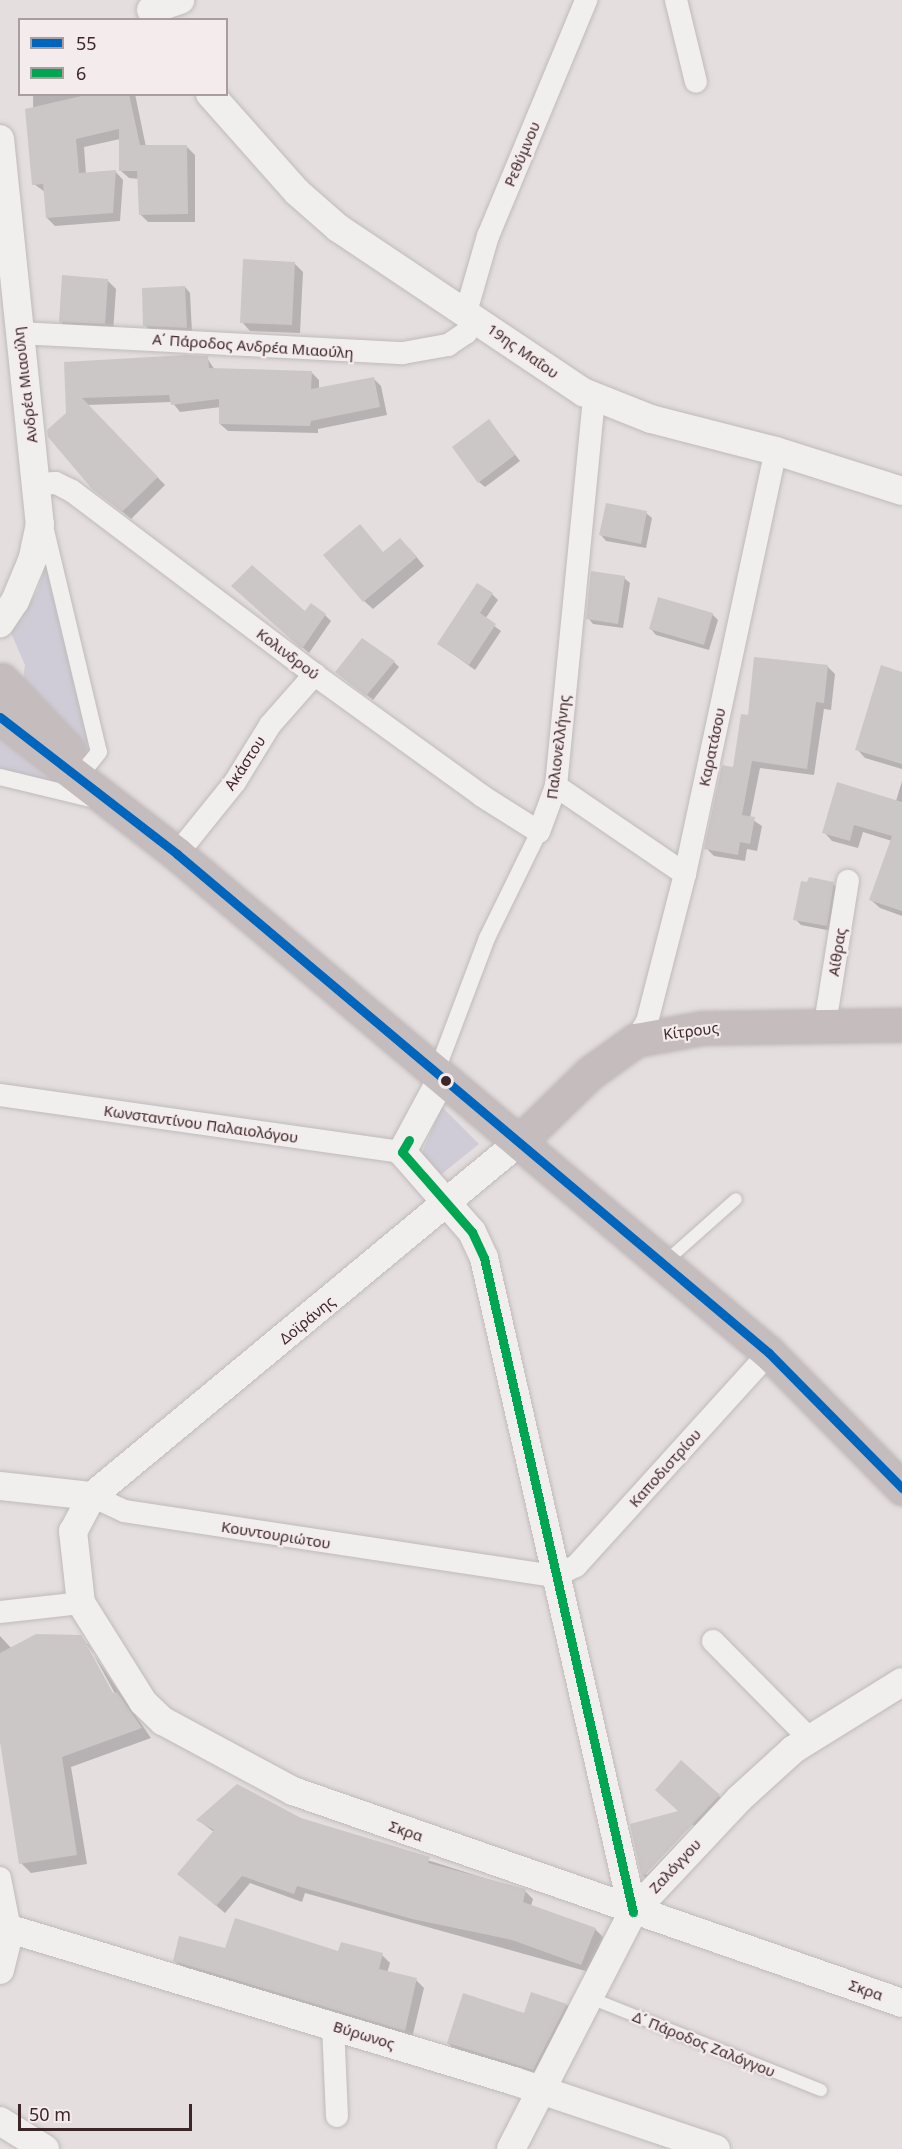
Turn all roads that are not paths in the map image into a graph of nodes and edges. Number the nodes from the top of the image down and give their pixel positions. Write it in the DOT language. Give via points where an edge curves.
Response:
graph roads {
  1 [pos="180,0"];
  2 [pos="586,0"];
  3 [pos="676,0"];
  4 [pos="151,10"];
  5 [pos="696,82"];
  6 [pos="212,96"];
  7 [pos="0,138"];
  8 [pos="471,315"];
  9 [pos="19,333"];
  10 [pos="594,398"];
  11 [pos="776,451"];
  12 [pos="902,491"];
  13 [pos="38,493"];
  14 [pos="0,623"];
  15 [pos="315,674"];
  16 [pos="1,676"];
  17 [pos="0,717"];
  18 [pos="86,769"];
  19 [pos="0,777"];
  20 [pos="556,786"];
  21 [pos="111,800"];
  22 [pos="539,832"];
  23 [pos="177,854"];
  24 [pos="685,874"];
  25 [pos="848,881"];
  26 [pos="825,1024"];
  27 [pos="902,1025"];
  28 [pos="636,1040"];
  29 [pos="439,1075"];
  30 [pos="0,1095"];
  31 [pos="519,1142"];
  32 [pos="402,1152"];
  33 [pos="736,1198"];
  34 [pos="447,1205"];
  35 [pos="663,1264"];
  36 [pos="769,1353"];
  37 [pos="0,1486"];
  38 [pos="902,1488"];
  39 [pos="92,1496"];
  40 [pos="556,1576"];
  41 [pos="81,1603"];
  42 [pos="0,1612"];
  43 [pos="713,1641"];
  44 [pos="902,1682"];
  45 [pos="810,1739"];
  46 [pos="0,1878"];
  47 [pos="642,1902"];
  48 [pos="10,1929"];
  49 [pos="0,1970"];
  50 [pos="587,1997"];
  51 [pos="902,2003"];
  52 [pos="333,2025"];
  53 [pos="543,2090"];
  54 [pos="821,2090"];
  55 [pos="338,2116"];
  56 [pos="0,2121"];
  57 [pos="45,2149"];
  58 [pos="511,2149"];
  59 [pos="716,2149"];
  1 -- 4 [label="street"];
  2 -- 8 [label="street, Ρεθύμνου" via="488,236"];
  3 -- 5 [label="street"];
  6 -- 8 [label="street, 19ης Μαΐου" via="312,207"];
  7 -- 9 [label="street, Ανδρέα Μιαούλη"];
  8 -- 9 [label="street, Α΄ Πάροδος Ανδρέα Μιαούλη" via="466,333 448,345 403,354"];
  8 -- 10 [label="street, 19ης Μαΐου"];
  9 -- 13 [label="street, Ανδρέα Μιαούλη"];
  10 -- 11 [label="street, 19ης Μαΐου" via="651,419"];
  10 -- 20 [label="street, Παλιονελλήνης"];
  11 -- 12 [label="street, 19ης Μαΐου"];
  11 -- 24 [label="street, Καρατάσου"];
  13 -- 14 [label="street, Ανδρέα Μιαούλη" via="40,524 33,558 15,601"];
  13 -- 15 [label="street, Κολινδρού" via="56,483 72,491"];
  13 -- 18 [label="street" via="99,752"];
  15 -- 22 [label="street, Κολινδρού" via="482,796"];
  15 -- 23 [label="street, Ακάστου" via="270,725 235,782"];
  16 -- 18 [label="main road"];
  17 -- 21 [label="main road" via="77,780"];
  18 -- 21 [label="main road"];
  19 -- 21 [label="street"];
  20 -- 22 [label="street, Παλιονελλήνης"];
  20 -- 24 [label="street"];
  21 -- 23 [label="main road"];
  22 -- 29 [label="street, Παλιονελλήνης" via="487,938"];
  23 -- 29 [label="main road"];
  24 -- 28 [label="street, Καρατάσου" via="647,1022"];
  25 -- 26 [label="street, Αίθρας"];
  26 -- 27 [label="main road, Κίτρους"];
  26 -- 28 [label="main road, Κίτρους" via="702,1028"];
  28 -- 31 [label="main road, Κίτρους" via="590,1073"];
  29 -- 31 [label="main road"];
  29 -- 32 [label="street"];
  30 -- 32 [label="street, Κωνσταντίνου Παλαιολόγου"];
  31 -- 34 [label="street, Δοϊράνης"];
  31 -- 35 [label="main road"];
  32 -- 34 [label="street"];
  33 -- 35 [label="lane"];
  34 -- 39 [label="street, Δοϊράνης"];
  34 -- 40 [label="street" via="472,1232 484,1258"];
  35 -- 36 [label="main road"];
  36 -- 38 [label="main road"];
  36 -- 40 [label="street, Καποδιστρίου" via="576,1566"];
  37 -- 39 [label="street, Κουντουριώτου"];
  39 -- 40 [label="street, Κουντουριώτου" via="124,1511 144,1515"];
  39 -- 41 [label="street, Σκρα" via="73,1531"];
  40 -- 47 [label="street" via="622,1864"];
  41 -- 42 [label="street"];
  41 -- 47 [label="street, Σκρα" via="143,1702 163,1721 293,1791"];
  43 -- 45 [label="street"];
  44 -- 45 [label="street, Ζαλόγγου"];
  45 -- 47 [label="street, Ζαλόγγου" via="739,1799"];
  46 -- 48 [label="street"];
  47 -- 50 [label="street, Ζαλόγγου"];
  47 -- 51 [label="street, Σκρα"];
  48 -- 49 [label="street"];
  48 -- 52 [label="street, Βύρωνος"];
  50 -- 53 [label="street, Ζαλόγγου"];
  50 -- 54 [label="lane, Δ΄ Πάροδος Ζαλόγγου"];
  52 -- 53 [label="street, Βύρωνος"];
  52 -- 55 [label="street"];
  53 -- 58 [label="street, Ζαλόγγου"];
  53 -- 59 [label="street, Βύρωνος"];
  56 -- 57 [label="street"];
}
